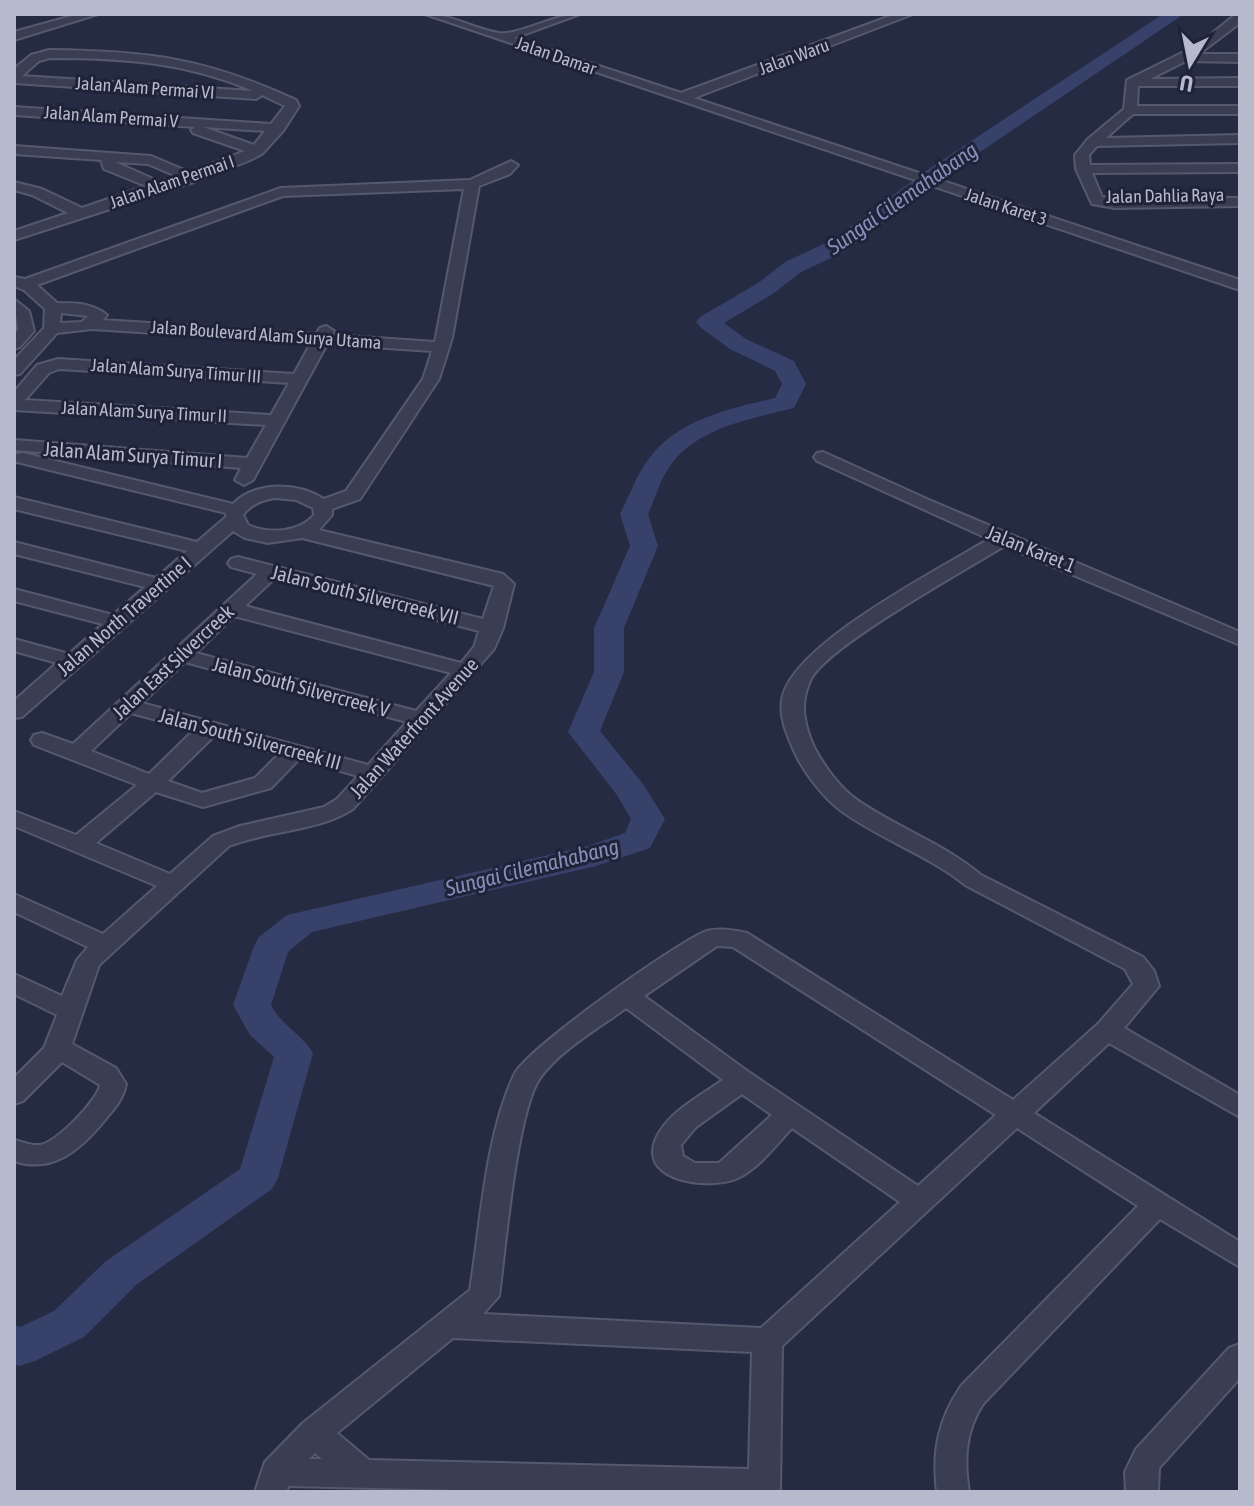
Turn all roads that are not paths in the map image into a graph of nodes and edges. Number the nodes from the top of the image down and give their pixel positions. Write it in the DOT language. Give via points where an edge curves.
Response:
graph roads {
  1 [pos="88,14"];
  2 [pos="431,14"];
  3 [pos="574,14"];
  4 [pos="907,14"];
  5 [pos="1240,17"];
  6 [pos="17,33"];
  7 [pos="1221,34"];
  8 [pos="1240,34"];
  9 [pos="502,38"];
  10 [pos="106,40"];
  11 [pos="61,54"];
  12 [pos="1187,57"];
  13 [pos="1240,58"];
  14 [pos="14,78"];
  15 [pos="1207,82"];
  16 [pos="1240,82"];
  17 [pos="1132,83"];
  18 [pos="277,96"];
  19 [pos="681,98"];
  20 [pos="1130,110"];
  21 [pos="1233,110"];
  22 [pos="14,114"];
  23 [pos="202,126"];
  24 [pos="278,128"];
  25 [pos="1240,129"];
  26 [pos="1240,139"];
  27 [pos="1093,142"];
  28 [pos="14,150"];
  29 [pos="257,151"];
  30 [pos="107,157"];
  31 [pos="511,165"];
  32 [pos="1240,168"];
  33 [pos="1083,169"];
  34 [pos="192,178"];
  35 [pos="472,184"];
  36 [pos="14,186"];
  37 [pos="161,187"];
  38 [pos="1240,199"];
  39 [pos="80,213"];
  40 [pos="14,236"];
  41 [pos="19,282"];
  42 [pos="1240,285"];
  43 [pos="14,304"];
  44 [pos="54,308"];
  45 [pos="95,319"];
  46 [pos="52,329"];
  47 [pos="323,335"];
  48 [pos="443,342"];
  49 [pos="14,344"];
  50 [pos="14,370"];
  51 [pos="299,379"];
  52 [pos="14,404"];
  53 [pos="274,420"];
  54 [pos="14,445"];
  55 [pos="14,456"];
  56 [pos="823,457"];
  57 [pos="14,503"];
  58 [pos="322,506"];
  59 [pos="235,515"];
  60 [pos="302,532"];
  61 [pos="1004,538"];
  62 [pos="14,548"];
  63 [pos="201,549"];
  64 [pos="238,563"];
  65 [pos="271,571"];
  66 [pos="160,585"];
  67 [pos="14,595"];
  68 [pos="231,609"];
  69 [pos="118,622"];
  70 [pos="493,628"];
  71 [pos="1240,639"];
  72 [pos="14,645"];
  73 [pos="181,655"];
  74 [pos="72,661"];
  75 [pos="465,670"];
  76 [pos="17,705"];
  77 [pos="127,705"];
  78 [pos="421,719"];
  79 [pos="209,728"];
  80 [pos="42,740"];
  81 [pos="295,751"];
  82 [pos="76,753"];
  83 [pos="373,773"];
  84 [pos="153,783"];
  85 [pos="14,818"];
  86 [pos="80,844"];
  87 [pos="174,884"];
  88 [pos="14,902"];
  89 [pos="106,945"];
  90 [pos="14,983"];
  91 [pos="627,996"];
  92 [pos="69,1010"];
  93 [pos="1107,1030"];
  94 [pos="57,1048"];
  95 [pos="741,1080"];
  96 [pos="17,1086"];
  97 [pos="1240,1107"];
  98 [pos="792,1112"];
  99 [pos="1016,1114"];
  100 [pos="14,1150"];
  101 [pos="921,1202"];
  102 [pos="1157,1204"];
  103 [pos="1240,1256"];
  104 [pos="484,1296"];
  105 [pos="444,1326"];
  106 [pos="503,1326"];
  107 [pos="767,1341"];
  108 [pos="1240,1357"];
  109 [pos="314,1433"];
  110 [pos="362,1474"];
  111 [pos="273,1482"];
  112 [pos="764,1487"];
  113 [pos="953,1492"];
  114 [pos="1142,1492"];
  1 -- 6 [label="street"];
  2 -- 9 [label="street, Jalan Damar"];
  3 -- 9 [label="street"];
  4 -- 19 [label="street, Jalan Waru"];
  5 -- 7 [label="street"];
  7 -- 8 [label="street"];
  7 -- 12 [label="street"];
  9 -- 19 [label="street, Jalan Damar"];
  10 -- 11 [label="street"];
  11 -- 14 [label="street" via="35,58"];
  11 -- 18 [label="street" via="177,62"];
  12 -- 13 [label="street"];
  12 -- 15 [label="street"];
  12 -- 17 [label="street"];
  14 -- 18 [label="street, Jalan Alam Permai VI"];
  15 -- 16 [label="street"];
  15 -- 17 [label="street"];
  15 -- 21 [label="street"];
  17 -- 20 [label="street"];
  18 -- 24 [label="street" via="292,106"];
  19 -- 42 [label="street, Jalan Karet 3"];
  20 -- 21 [label="street"];
  20 -- 27 [label="street"];
  21 -- 25 [label="street"];
  22 -- 23 [label="street, Jalan Alam Permai V"];
  23 -- 24 [label="street, Jalan Alam Permai V"];
  23 -- 29 [label="street, Jalan Alam Permai V"];
  24 -- 29 [label="street, Jalan Alam Permai I"];
  26 -- 27 [label="street"];
  27 -- 33 [label="street" via="1082,155"];
  28 -- 30 [label="street"];
  29 -- 34 [label="street, Jalan Alam Permai I"];
  30 -- 34 [label="street" via="151,160"];
  30 -- 37 [label="street" via="109,166"];
  31 -- 35 [label="street"];
  32 -- 33 [label="street"];
  33 -- 38 [label="street, Jalan Dahlia Raya" via="1094,197 1104,203"];
  34 -- 37 [label="street, Jalan Alam Permai I"];
  35 -- 41 [label="street" via="281,192"];
  35 -- 48 [label="street"];
  36 -- 39 [label="street"];
  37 -- 39 [label="street, Jalan Alam Permai I"];
  39 -- 40 [label="street, Jalan Alam Permai I"];
  41 -- 44 [label="street"];
  43 -- 49 [label="street" via="26,331"];
  44 -- 45 [label="street, Jalan Boulevard Alam Surya Utama" via="82,308"];
  44 -- 46 [label="street"];
  45 -- 46 [label="street, Jalan Boulevard Alam Surya Utama"];
  45 -- 47 [label="street, Jalan Boulevard Alam Surya Utama"];
  46 -- 50 [label="street"];
  47 -- 48 [label="street, Jalan Boulevard Alam Surya Utama"];
  47 -- 51 [label="street"];
  48 -- 58 [label="street" via="431,379 353,495"];
  51 -- 52 [label="street, Jalan Alam Surya Timur III" via="52,364"];
  51 -- 53 [label="street"];
  52 -- 53 [label="street, Jalan Alam Surya Timur II"];
  53 -- 54 [label="street, Jalan Alam Surya Timur I" via="248,472"];
  55 -- 59 [label="street"];
  56 -- 61 [label="street, Jalan Karet 1"];
  57 -- 63 [label="street"];
  58 -- 59 [label="street, Jalan North Travertine I" via="313,498 280,492 246,501"];
  58 -- 60 [label="street" via="323,515"];
  59 -- 60 [label="street" via="240,528 252,534"];
  59 -- 63 [label="street, Jalan North Travertine I"];
  60 -- 70 [label="street, Jalan Waterfront Avenue" via="496,578 504,584"];
  61 -- 71 [label="street, Jalan Karet 1"];
  61 -- 93 [label="street" via="834,643 802,674 792,701 796,732 812,765 847,804 950,861 973,880 1064,924 1142,971 1144,991"];
  62 -- 66 [label="street"];
  63 -- 66 [label="street, Jalan North Travertine I"];
  64 -- 65 [label="street, Jalan South Silvercreek VII"];
  65 -- 68 [label="street, Jalan East Silvercreek"];
  65 -- 70 [label="street, Jalan South Silvercreek VII"];
  66 -- 69 [label="street, Jalan North Travertine I"];
  67 -- 69 [label="street"];
  68 -- 73 [label="street, Jalan East Silvercreek"];
  68 -- 75 [label="street"];
  69 -- 74 [label="street, Jalan North Travertine I"];
  70 -- 75 [label="street, Jalan Waterfront Avenue" via="484,649"];
  72 -- 74 [label="street"];
  73 -- 77 [label="street, Jalan East Silvercreek"];
  73 -- 78 [label="street, Jalan South Silvercreek V"];
  74 -- 76 [label="street, Jalan North Travertine I"];
  75 -- 78 [label="street, Jalan Waterfront Avenue"];
  77 -- 79 [label="street, Jalan South Silvercreek III"];
  77 -- 82 [label="street, Jalan East Silvercreek"];
  78 -- 83 [label="street, Jalan Waterfront Avenue"];
  79 -- 81 [label="street, Jalan South Silvercreek III"];
  79 -- 84 [label="street"];
  80 -- 82 [label="street"];
  81 -- 83 [label="street, Jalan South Silvercreek III"];
  81 -- 84 [label="street" via="263,783 203,800"];
  82 -- 84 [label="street"];
  83 -- 87 [label="street, Jalan Waterfront Avenue" via="331,813 221,841"];
  84 -- 86 [label="street"];
  85 -- 86 [label="street"];
  86 -- 87 [label="street"];
  87 -- 89 [label="street, Jalan Waterfront Avenue"];
  88 -- 89 [label="street"];
  89 -- 92 [label="street, Jalan Waterfront Avenue" via="89,960"];
  90 -- 92 [label="street"];
  91 -- 95 [label="street"];
  91 -- 99 [label="street" via="713,938 738,939"];
  91 -- 104 [label="street" via="559,1044 527,1075 510,1125"];
  92 -- 94 [label="street, Jalan Waterfront Avenue"];
  93 -- 97 [label="street"];
  93 -- 99 [label="street"];
  94 -- 96 [label="street, Jalan Waterfront Avenue"];
  94 -- 100 [label="street" via="107,1075 113,1084 111,1095 58,1152 40,1158"];
  95 -- 98 [label="street"];
  95 -- 98 [label="street" via="673,1133 672,1163 688,1174 711,1177 731,1169"];
  98 -- 101 [label="street"];
  99 -- 101 [label="street"];
  99 -- 102 [label="street"];
  101 -- 107 [label="street"];
  102 -- 103 [label="street"];
  102 -- 113 [label="street" via="958,1413 948,1460"];
  104 -- 105 [label="street"];
  104 -- 106 [label="street"];
  105 -- 106 [label="street"];
  105 -- 109 [label="street"];
  106 -- 107 [label="street"];
  107 -- 112 [label="street"];
  108 -- 114 [label="street" via="1147,1459"];
  109 -- 110 [label="street"];
  109 -- 111 [label="street"];
  110 -- 111 [label="street"];
  110 -- 112 [label="street"];
}
